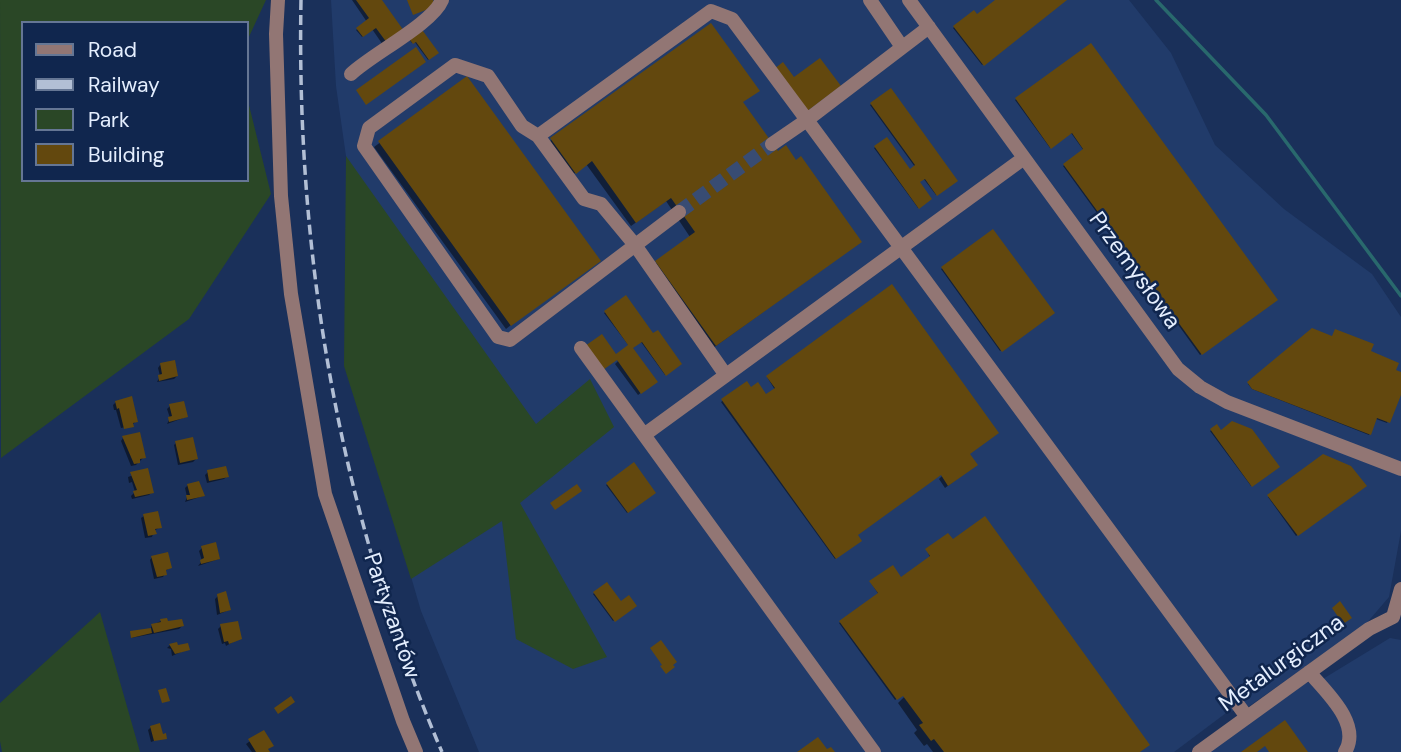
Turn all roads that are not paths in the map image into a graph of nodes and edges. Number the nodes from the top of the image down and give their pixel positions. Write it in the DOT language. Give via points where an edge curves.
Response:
graph roads {
  1 [pos="278,0"];
  2 [pos="442,0"];
  3 [pos="870,0"];
  4 [pos="909,0"];
  5 [pos="929,27"];
  6 [pos="902,47"];
  7 [pos="351,74"];
  8 [pos="807,120"];
  9 [pos="538,136"];
  10 [pos="772,144"];
  11 [pos="1024,158"];
  12 [pos="679,212"];
  13 [pos="635,245"];
  14 [pos="902,247"];
  15 [pos="581,348"];
  16 [pos="725,374"];
  17 [pos="644,435"];
  18 [pos="1401,469"];
  19 [pos="1401,589"];
  20 [pos="1397,621"];
  21 [pos="1309,672"];
  22 [pos="1247,717"];
  23 [pos="416,752"];
  24 [pos="874,752"];
  25 [pos="1199,752"];
  26 [pos="1345,752"];
  1 -- 23 [label="street, Partyzantów" via="283,208 291,294 325,494"];
  2 -- 7 [label="street" via="438,8"];
  3 -- 6 [label="street"];
  4 -- 5 [label="street, Przemysłowa"];
  5 -- 6 [label="street"];
  5 -- 11 [label="street, Przemysłowa"];
  6 -- 8 [label="street"];
  8 -- 9 [label="street" via="732,19 711,11"];
  8 -- 10 [label="street"];
  8 -- 14 [label="street"];
  9 -- 13 [label="street" via="584,199 601,204"];
  9 -- 13 [label="street" via="523,126 488,76 455,65 369,128 365,146 499,337 510,340"];
  11 -- 14 [label="street"];
  11 -- 18 [label="street, Przemysłowa" via="1188,378 1227,402"];
  12 -- 13 [label="street"];
  13 -- 16 [label="street"];
  14 -- 16 [label="street"];
  14 -- 22 [label="street"];
  15 -- 17 [label="street"];
  16 -- 17 [label="street"];
  17 -- 24 [label="street"];
  19 -- 20 [label="street"];
  20 -- 21 [label="street, Metalurgiczna" via="1369,629"];
  21 -- 22 [label="street, Metalurgiczna"];
  21 -- 26 [label="street" via="1347,723"];
  22 -- 25 [label="street, Metalurgiczna"];
}
